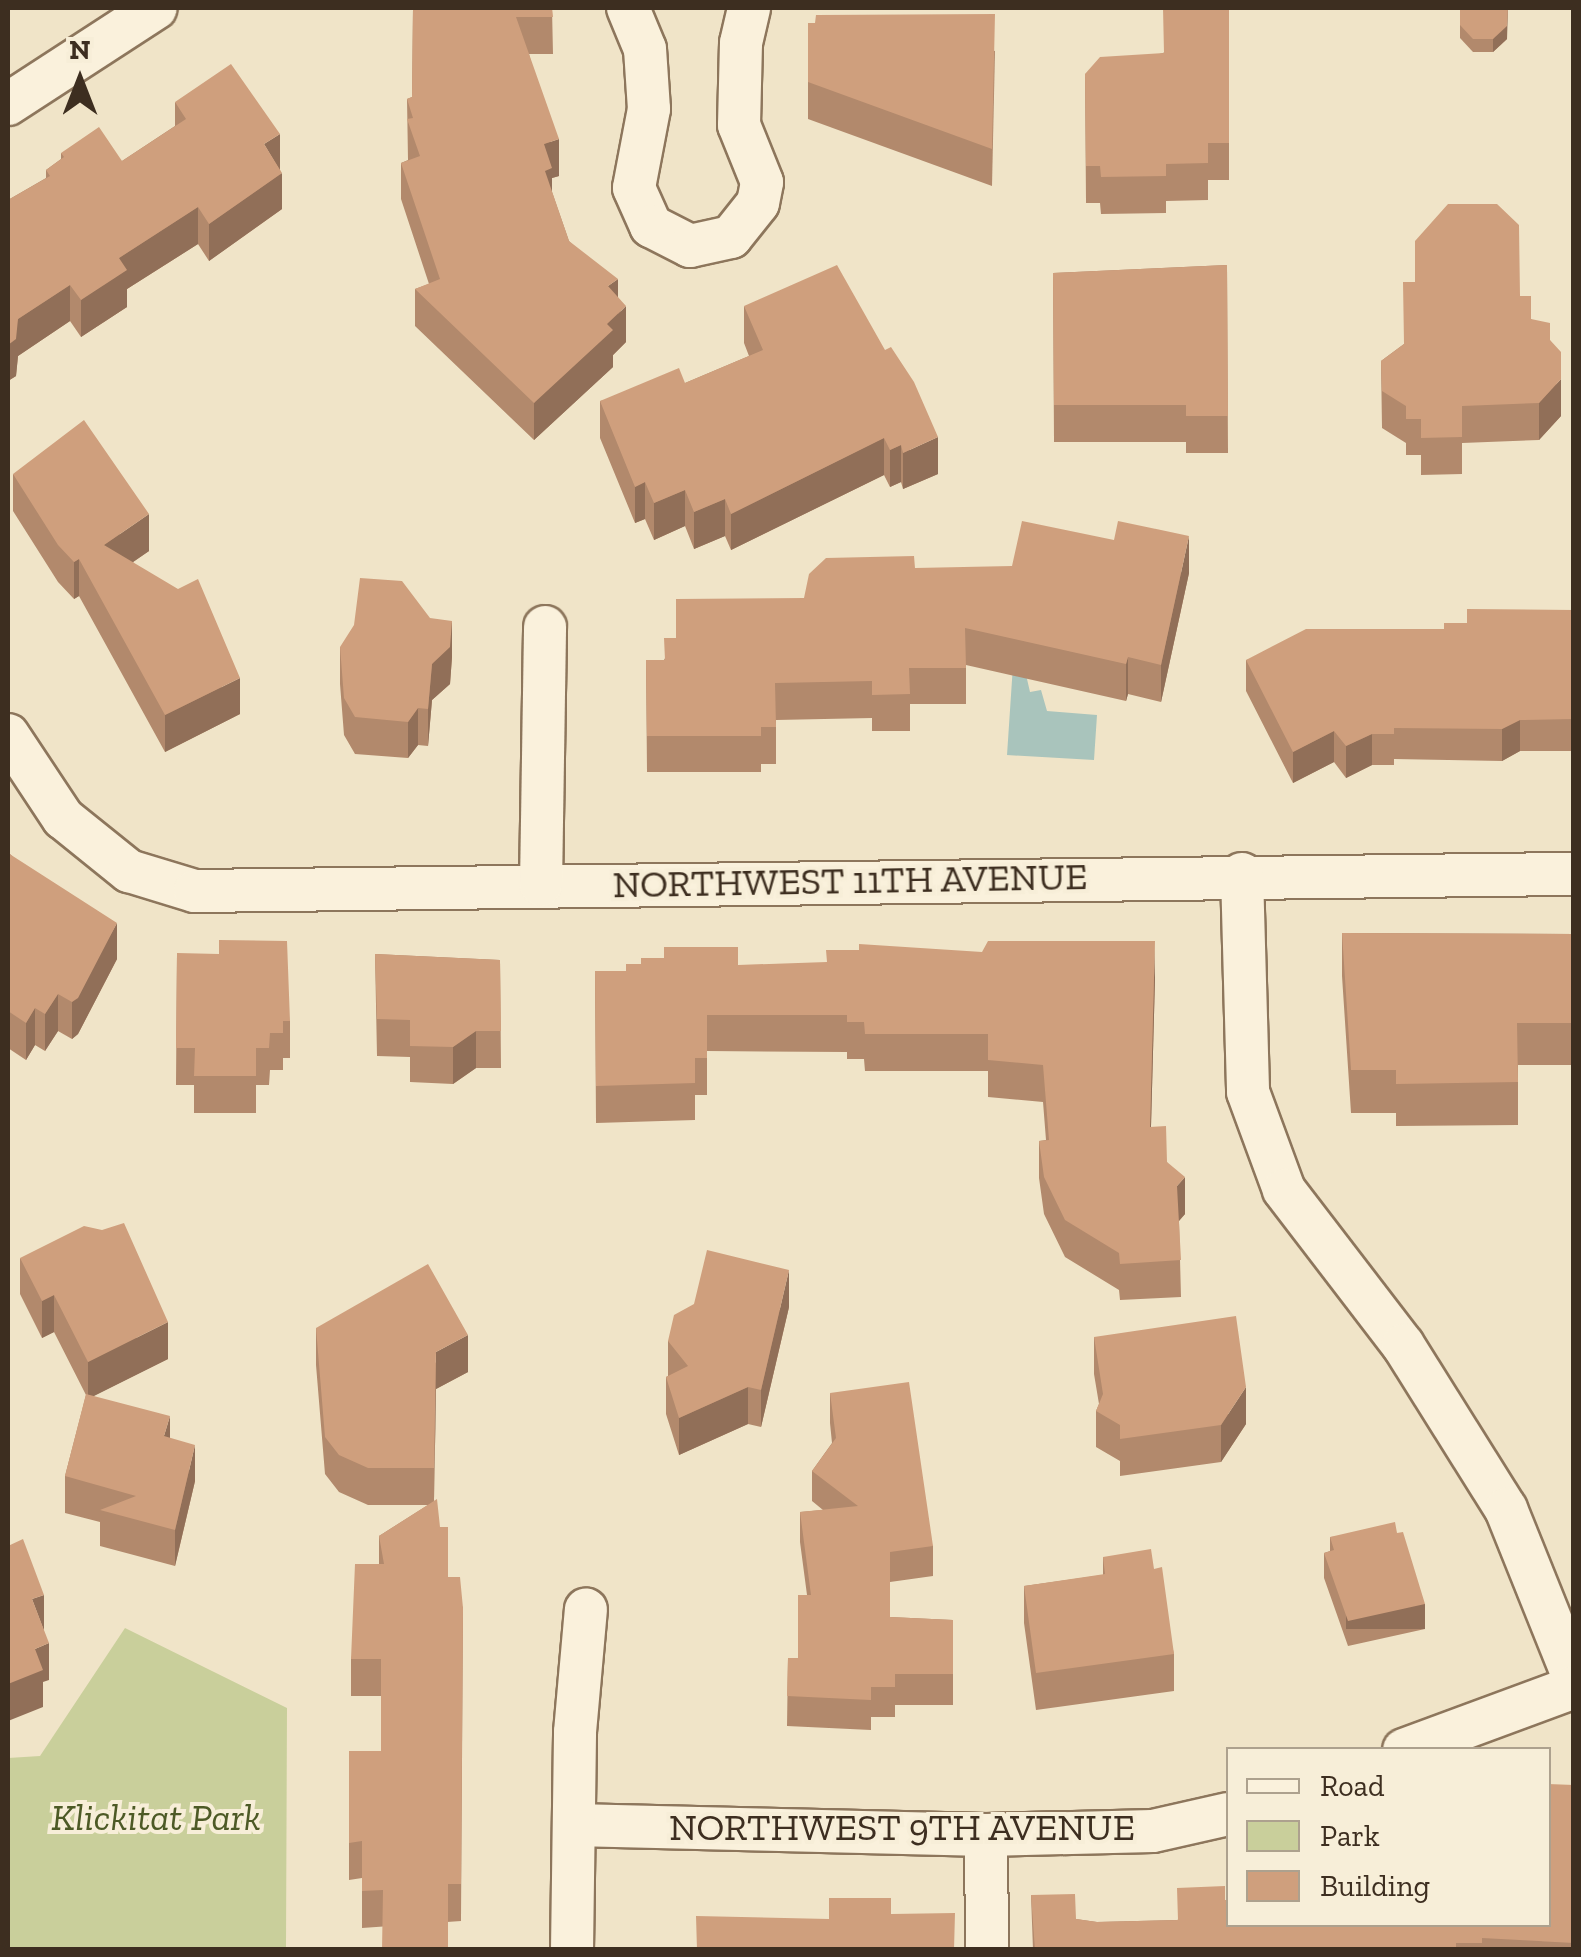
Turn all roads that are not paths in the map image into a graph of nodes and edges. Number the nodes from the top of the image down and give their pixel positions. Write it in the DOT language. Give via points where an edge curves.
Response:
graph roads {
  1 [pos="156,8"];
  2 [pos="628,8"];
  3 [pos="750,8"];
  4 [pos="8,104"];
  5 [pos="544,627"];
  6 [pos="8,735"];
  7 [pos="1242,874"];
  8 [pos="1574,874"];
  9 [pos="541,885"];
  10 [pos="586,1609"];
  11 [pos="1574,1678"];
  12 [pos="1574,1686"];
  13 [pos="1412,1747"];
  14 [pos="1226,1814"];
  15 [pos="574,1825"];
  16 [pos="986,1836"];
  17 [pos="572,1950"];
  18 [pos="987,1950"];
  1 -- 4 [label="street"];
  2 -- 3 [label="street" via="646,50 649,109 634,188 652,226 690,246 731,236 758,203 762,182 740,125 741,43"];
  5 -- 9 [label="street"];
  6 -- 9 [label="street, NORTHWEST 11TH AVENUE" via="63,818 129,871 196,891"];
  7 -- 8 [label="street, NORTHWEST 11TH AVENUE"];
  7 -- 9 [label="street, NORTHWEST 11TH AVENUE"];
  7 -- 11 [label="street" via="1248,1092 1284,1190 1403,1344 1506,1509"];
  10 -- 15 [label="street"];
  12 -- 13 [label="street"];
  14 -- 16 [label="street, NORTHWEST 9TH AVENUE" via="1152,1831"];
  15 -- 16 [label="street, NORTHWEST 9TH AVENUE"];
  15 -- 17 [label="street"];
  16 -- 18 [label="street"];
}
